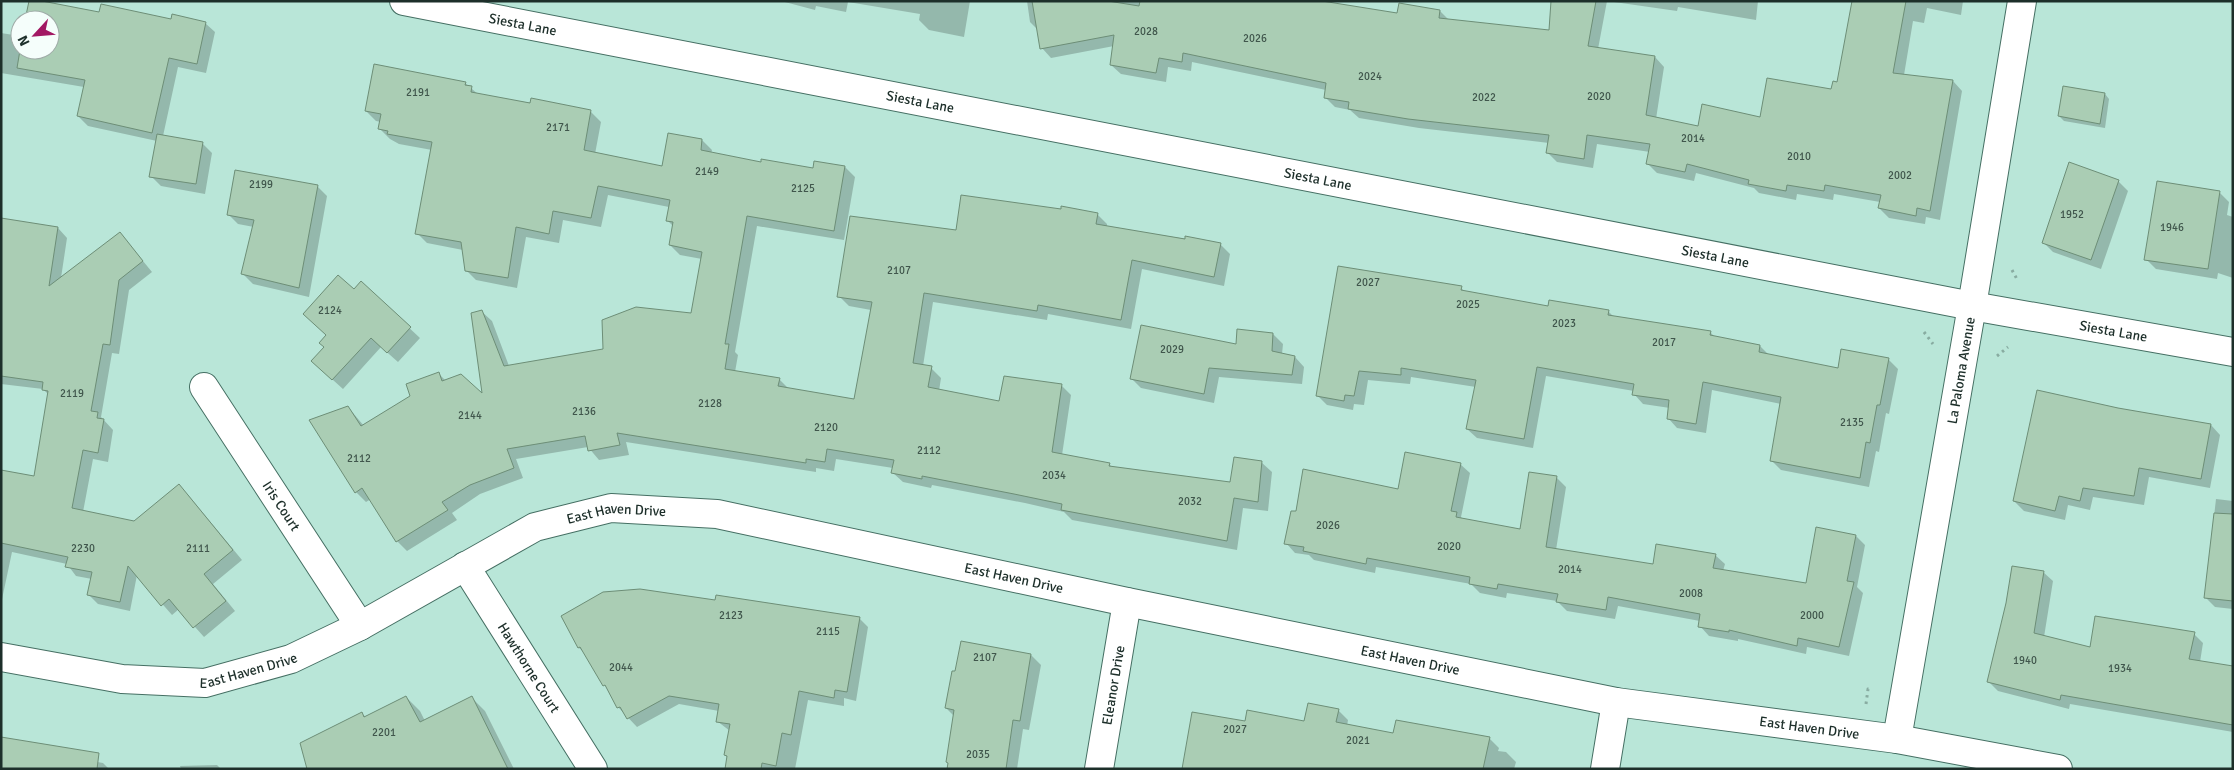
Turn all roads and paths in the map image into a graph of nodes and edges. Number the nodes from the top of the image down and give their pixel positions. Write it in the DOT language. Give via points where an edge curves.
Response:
graph roads {
  1 [pos="404,1"];
  2 [pos="2022,1"];
  3 [pos="1972,306"];
  4 [pos="1924,332"];
  5 [pos="1933,344"];
  6 [pos="2008,347"];
  7 [pos="2233,352"];
  8 [pos="1997,356"];
  9 [pos="204,387"];
  10 [pos="465,566"];
  11 [pos="1127,602"];
  12 [pos="360,626"];
  13 [pos="1,656"];
  14 [pos="1616,702"];
  15 [pos="1897,739"];
  16 [pos="593,769"];
  17 [pos="1099,769"];
  18 [pos="1605,769"];
  19 [pos="2058,769"];
  1 -- 3 [label="street, Siesta Lane"];
  2 -- 3 [label="street, La Paloma Avenue"];
  3 -- 7 [label="street, Siesta Lane"];
  3 -- 15 [label="street, La Paloma Avenue"];
  4 -- 5 [label="path"];
  6 -- 8 [label="path"];
  9 -- 12 [label="street, Iris Court"];
  10 -- 11 [label="street, East Haven Drive" via="535,527 621,508 717,514"];
  10 -- 12 [label="street, East Haven Drive"];
  10 -- 16 [label="street, Hawthorne Court"];
  11 -- 14 [label="street, East Haven Drive"];
  11 -- 17 [label="street, Eleanor Drive"];
  12 -- 13 [label="street, East Haven Drive" via="291,659 205,683 122,679"];
  14 -- 15 [label="street, East Haven Drive"];
  14 -- 18 [label="street"];
  15 -- 19 [label="street, East Haven Drive"];
}
